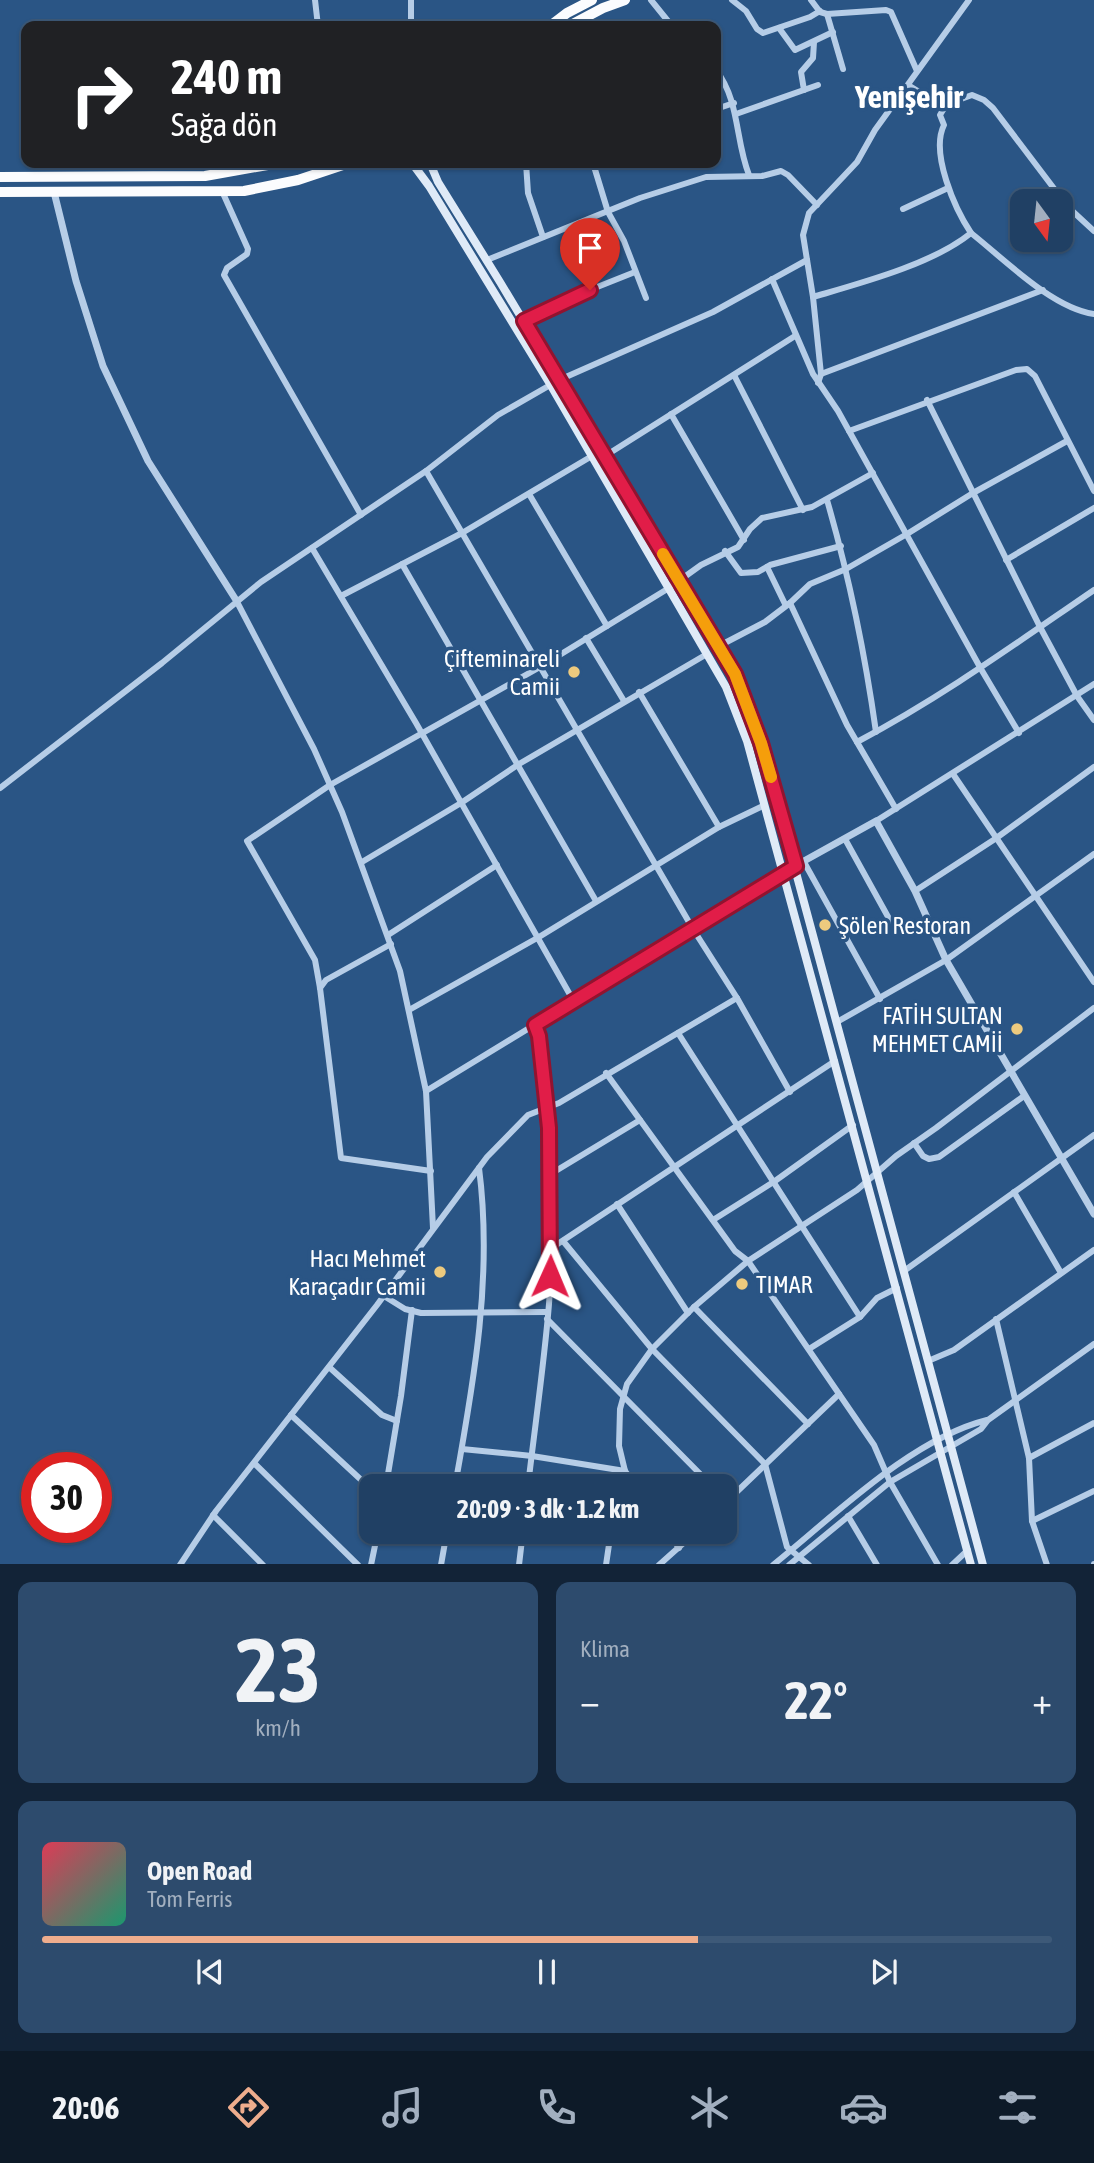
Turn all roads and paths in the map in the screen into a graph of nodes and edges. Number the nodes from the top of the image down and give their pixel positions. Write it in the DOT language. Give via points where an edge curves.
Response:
graph roads {
  1 [pos="315,0"];
  2 [pos="411,0"];
  3 [pos="592,0"];
  4 [pos="625,0"];
  5 [pos="651,0"];
  6 [pos="732,0"];
  7 [pos="811,0"];
  8 [pos="969,0"];
  9 [pos="823,13"];
  10 [pos="317,21"];
  11 [pos="411,21"];
  12 [pos="557,21"];
  13 [pos="578,21"];
  14 [pos="668,21"];
  15 [pos="779,28"];
  16 [pos="833,32"];
  17 [pos="814,42"];
  18 [pos="844,69"];
  19 [pos="917,71"];
  20 [pos="721,78"];
  21 [pos="818,85"];
  22 [pos="908,85"];
  23 [pos="804,90"];
  24 [pos="734,103"];
  25 [pos="946,106"];
  26 [pos="721,107"];
  27 [pos="736,114"];
  28 [pos="251,168"];
  29 [pos="334,168"];
  30 [pos="411,168"];
  31 [pos="416,168"];
  32 [pos="433,168"];
  33 [pos="526,168"];
  34 [pos="595,168"];
  35 [pos="420,173"];
  36 [pos="749,175"];
  37 [pos="0,177"];
  38 [pos="948,188"];
  39 [pos="222,191"];
  40 [pos="0,192"];
  41 [pos="54,192"];
  42 [pos="817,205"];
  43 [pos="903,209"];
  44 [pos="608,212"];
  45 [pos="1094,231"];
  46 [pos="971,233"];
  47 [pos="543,237"];
  48 [pos="487,260"];
  49 [pos="807,260"];
  50 [pos="635,272"];
  51 [pos="772,279"];
  52 [pos="1043,290"];
  53 [pos="813,297"];
  54 [pos="646,298"];
  55 [pos="1094,314"];
  56 [pos="524,321"];
  57 [pos="795,336"];
  58 [pos="821,374"];
  59 [pos="734,375"];
  60 [pos="559,380"];
  61 [pos="818,383"];
  62 [pos="550,384"];
  63 [pos="927,400"];
  64 [pos="671,414"];
  65 [pos="849,430"];
  66 [pos="1067,441"];
  67 [pos="592,456"];
  68 [pos="605,456"];
  69 [pos="426,471"];
  70 [pos="873,473"];
  71 [pos="1094,491"];
  72 [pos="973,493"];
  73 [pos="528,494"];
  74 [pos="827,500"];
  75 [pos="1094,508"];
  76 [pos="803,510"];
  77 [pos="361,515"];
  78 [pos="462,533"];
  79 [pos="907,534"];
  80 [pos="744,540"];
  81 [pos="841,546"];
  82 [pos="312,548"];
  83 [pos="725,551"];
  84 [pos="1006,560"];
  85 [pos="402,565"];
  86 [pos="767,567"];
  87 [pos="846,569"];
  88 [pos="678,580"];
  89 [pos="669,588"];
  90 [pos="1094,590"];
  91 [pos="341,596"];
  92 [pos="236,600"];
  93 [pos="787,604"];
  94 [pos="607,626"];
  95 [pos="1040,627"];
  96 [pos="586,638"];
  97 [pos="719,646"];
  98 [pos="707,654"];
  99 [pos="540,667"];
  100 [pos="981,669"];
  101 [pos="1094,684"];
  102 [pos="639,692"];
  103 [pos="1077,696"];
  104 [pos="481,699"];
  105 [pos="624,701"];
  106 [pos="1094,720"];
  107 [pos="577,730"];
  108 [pos="876,732"];
  109 [pos="1019,733"];
  110 [pos="422,734"];
  111 [pos="857,742"];
  112 [pos="519,764"];
  113 [pos="1094,767"];
  114 [pos="953,774"];
  115 [pos="330,785"];
  116 [pos="0,788"];
  117 [pos="461,803"];
  118 [pos="765,805"];
  119 [pos="896,808"];
  120 [pos="876,821"];
  121 [pos="719,827"];
  122 [pos="845,839"];
  123 [pos="995,839"];
  124 [pos="1094,854"];
  125 [pos="362,862"];
  126 [pos="800,864"];
  127 [pos="498,865"];
  128 [pos="656,865"];
  129 [pos="784,874"];
  130 [pos="915,891"];
  131 [pos="1037,896"];
  132 [pos="597,901"];
  133 [pos="892,923"];
  134 [pos="693,929"];
  135 [pos="388,935"];
  136 [pos="539,937"];
  137 [pos="391,944"];
  138 [pos="946,960"];
  139 [pos="1094,982"];
  140 [pos="320,988"];
  141 [pos="737,998"];
  142 [pos="880,999"];
  143 [pos="573,1000"];
  144 [pos="1094,1008"];
  145 [pos="409,1010"];
  146 [pos="837,1022"];
  147 [pos="535,1025"];
  148 [pos="678,1033"];
  149 [pos="835,1060"];
  150 [pos="606,1073"];
  151 [pos="1010,1073"];
  152 [pos="426,1091"];
  153 [pos="790,1092"];
  154 [pos="1024,1096"];
  155 [pos="546,1108"];
  156 [pos="640,1120"];
  157 [pos="739,1125"];
  158 [pos="853,1125"];
  159 [pos="1094,1135"];
  160 [pos="914,1143"];
  161 [pos="1061,1158"];
  162 [pos="675,1166"];
  163 [pos="479,1168"];
  164 [pos="431,1171"];
  165 [pos="877,1171"];
  166 [pos="549,1175"];
  167 [pos="868,1180"];
  168 [pos="775,1181"];
  169 [pos="1014,1192"];
  170 [pos="617,1205"];
  171 [pos="1094,1214"];
  172 [pos="713,1220"];
  173 [pos="803,1226"];
  174 [pos="433,1228"];
  175 [pos="563,1241"];
  176 [pos="550,1249"];
  177 [pos="1094,1250"];
  178 [pos="748,1261"];
  179 [pos="904,1271"];
  180 [pos="1061,1273"];
  181 [pos="897,1288"];
  182 [pos="384,1296"];
  183 [pos="691,1310"];
  184 [pos="412,1311"];
  185 [pos="482,1311"];
  186 [pos="547,1315"];
  187 [pos="860,1317"];
  188 [pos="996,1319"];
  189 [pos="1093,1347"];
  190 [pos="652,1349"];
  191 [pos="809,1349"];
  192 [pos="928,1361"];
  193 [pos="329,1367"];
  194 [pos="839,1394"];
  195 [pos="623,1396"];
  196 [pos="1016,1399"];
  197 [pos="291,1415"];
  198 [pos="988,1420"];
  199 [pos="397,1421"];
  200 [pos="1094,1423"];
  201 [pos="808,1424"];
  202 [pos="948,1435"];
  203 [pos="938,1440"];
  204 [pos="951,1446"];
  205 [pos="462,1449"];
  206 [pos="941,1451"];
  207 [pos="532,1456"];
  208 [pos="1029,1458"];
  209 [pos="254,1463"];
  210 [pos="765,1464"];
  211 [pos="625,1472"];
  212 [pos="887,1473"];
  213 [pos="388,1474"];
  214 [pos="457,1474"];
  215 [pos="530,1474"];
  216 [pos="700,1474"];
  217 [pos="359,1478"];
  218 [pos="890,1482"];
  219 [pos="737,1491"];
  220 [pos="1094,1491"];
  221 [pos="213,1515"];
  222 [pos="848,1516"];
  223 [pos="1032,1521"];
  224 [pos="375,1544"];
  225 [pos="445,1544"];
  226 [pos="521,1544"];
  227 [pos="609,1544"];
  228 [pos="676,1544"];
  229 [pos="683,1544"];
  230 [pos="679,1548"];
  231 [pos="968,1550"];
  232 [pos="790,1551"];
  233 [pos="799,1557"];
  234 [pos="180,1564"];
  235 [pos="263,1564"];
  236 [pos="358,1564"];
  237 [pos="371,1564"];
  238 [pos="441,1564"];
  239 [pos="519,1564"];
  240 [pos="606,1564"];
  241 [pos="659,1564"];
  242 [pos="773,1564"];
  243 [pos="789,1564"];
  244 [pos="809,1564"];
  245 [pos="877,1564"];
  246 [pos="938,1564"];
  247 [pos="952,1564"];
  248 [pos="971,1564"];
  249 [pos="984,1564"];
  250 [pos="1047,1564"];
  1 -- 10 [label="street"];
  2 -- 11 [label="street"];
  3 -- 12 [label="highway"];
  4 -- 13 [label="highway"];
  5 -- 14 [label="street"];
  6 -- 15 [label="street" via="760,32"];
  7 -- 9 [label="street"];
  8 -- 19 [label="street"];
  9 -- 15 [label="street"];
  9 -- 16 [label="street"];
  9 -- 19 [label="street" via="891,12"];
  15 -- 17 [label="street" via="792,49"];
  16 -- 17 [label="street"];
  16 -- 18 [label="street"];
  17 -- 23 [label="street" via="813,58 801,72"];
  19 -- 22 [label="street"];
  20 -- 24 [label="street"];
  21 -- 23 [label="street"];
  22 -- 25 [label="street"];
  22 -- 42 [label="street" via="857,162"];
  23 -- 27 [label="street"];
  24 -- 26 [label="street"];
  24 -- 27 [label="street"];
  25 -- 38 [label="street" via="940,114 944,125 939,138"];
  25 -- 45 [label="street" via="972,95 984,100 1068,207"];
  27 -- 36 [label="street"];
  28 -- 37 [label="highway" via="205,176"];
  29 -- 39 [label="highway" via="298,180"];
  30 -- 35 [label="main road"];
  31 -- 35 [label="main road"];
  32 -- 48 [label="main road"];
  33 -- 47 [label="street" via="528,193"];
  34 -- 44 [label="street"];
  35 -- 62 [label="main road"];
  36 -- 42 [label="street" via="785,172"];
  36 -- 44 [label="street" via="706,177"];
  38 -- 43 [label="street"];
  38 -- 46 [label="street"];
  39 -- 41 [label="highway"];
  39 -- 77 [label="street" via="248,249 225,275"];
  40 -- 41 [label="highway"];
  41 -- 92 [label="street" via="103,366 148,461"];
  42 -- 49 [label="street" via="804,228"];
  44 -- 47 [label="street"];
  44 -- 50 [label="street"];
  46 -- 52 [label="street"];
  46 -- 53 [label="street" via="940,253"];
  47 -- 48 [label="street"];
  48 -- 56 [label="main road"];
  49 -- 51 [label="street"];
  49 -- 53 [label="street"];
  50 -- 54 [label="street"];
  50 -- 56 [label="street"];
  51 -- 57 [label="street"];
  51 -- 60 [label="street" via="713,312"];
  52 -- 55 [label="street"];
  52 -- 58 [label="street"];
  53 -- 58 [label="street"];
  56 -- 60 [label="main road"];
  57 -- 59 [label="street"];
  57 -- 61 [label="street"];
  58 -- 61 [label="street"];
  59 -- 64 [label="street"];
  59 -- 76 [label="street"];
  60 -- 62 [label="street"];
  60 -- 68 [label="main road"];
  61 -- 65 [label="street"];
  62 -- 67 [label="main road"];
  62 -- 69 [label="street" via="498,415"];
  63 -- 65 [label="street"];
  63 -- 66 [label="street" via="1027,369 1035,376"];
  63 -- 72 [label="street"];
  64 -- 68 [label="street"];
  64 -- 80 [label="street"];
  65 -- 70 [label="street"];
  66 -- 71 [label="street"];
  66 -- 72 [label="street"];
  67 -- 73 [label="street"];
  67 -- 89 [label="main road"];
  68 -- 88 [label="main road"];
  69 -- 77 [label="street"];
  69 -- 78 [label="street"];
  70 -- 74 [label="street"];
  70 -- 79 [label="street"];
  72 -- 79 [label="street"];
  72 -- 84 [label="street"];
  73 -- 78 [label="street"];
  73 -- 94 [label="street"];
  74 -- 76 [label="street"];
  74 -- 81 [label="street"];
  75 -- 84 [label="street"];
  76 -- 80 [label="street" via="762,518"];
  77 -- 82 [label="street"];
  78 -- 85 [label="street"];
  78 -- 99 [label="street"];
  79 -- 87 [label="street"];
  79 -- 100 [label="street"];
  80 -- 83 [label="street"];
  81 -- 86 [label="street"];
  81 -- 87 [label="street"];
  82 -- 91 [label="street"];
  82 -- 92 [label="street"];
  83 -- 86 [label="street" via="741,573"];
  83 -- 88 [label="street"];
  84 -- 95 [label="street"];
  85 -- 91 [label="street"];
  85 -- 104 [label="street"];
  86 -- 93 [label="street"];
  87 -- 93 [label="street" via="810,584"];
  87 -- 108 [label="street"];
  88 -- 89 [label="street"];
  88 -- 97 [label="main road"];
  89 -- 94 [label="street"];
  89 -- 98 [label="main road"];
  90 -- 95 [label="street"];
  91 -- 110 [label="street"];
  92 -- 115 [label="street"];
  92 -- 116 [label="street"];
  93 -- 97 [label="street" via="765,622"];
  93 -- 111 [label="street"];
  94 -- 96 [label="street"];
  95 -- 100 [label="street"];
  95 -- 103 [label="street"];
  96 -- 99 [label="street"];
  96 -- 105 [label="street"];
  97 -- 126 [label="main road" via="735,674 761,743"];
  98 -- 102 [label="street"];
  98 -- 118 [label="main road" via="747,741"];
  99 -- 104 [label="street"];
  99 -- 107 [label="street"];
  100 -- 108 [label="street"];
  100 -- 109 [label="street"];
  101 -- 103 [label="street"];
  102 -- 105 [label="street"];
  102 -- 121 [label="street"];
  103 -- 106 [label="street"];
  103 -- 109 [label="street"];
  104 -- 110 [label="street"];
  104 -- 112 [label="street"];
  105 -- 107 [label="street"];
  107 -- 112 [label="street"];
  107 -- 128 [label="street"];
  108 -- 111 [label="street"];
  109 -- 114 [label="street"];
  110 -- 115 [label="street"];
  110 -- 117 [label="street"];
  111 -- 119 [label="street"];
  112 -- 117 [label="street"];
  112 -- 132 [label="street"];
  113 -- 123 [label="street"];
  114 -- 119 [label="street"];
  114 -- 123 [label="street"];
  115 -- 125 [label="street"];
  115 -- 140 [label="street" via="247,841 315,960"];
  117 -- 125 [label="street"];
  117 -- 127 [label="street"];
  118 -- 121 [label="street"];
  118 -- 129 [label="main road"];
  119 -- 120 [label="street"];
  120 -- 122 [label="street"];
  120 -- 130 [label="street"];
  121 -- 128 [label="street"];
  122 -- 126 [label="street"];
  122 -- 133 [label="street"];
  123 -- 130 [label="street"];
  123 -- 131 [label="street"];
  124 -- 131 [label="street"];
  125 -- 135 [label="street"];
  126 -- 129 [label="street"];
  126 -- 142 [label="street"];
  126 -- 146 [label="main road"];
  127 -- 135 [label="street"];
  127 -- 136 [label="street"];
  128 -- 132 [label="street"];
  128 -- 134 [label="street"];
  129 -- 134 [label="street"];
  129 -- 149 [label="main road"];
  130 -- 138 [label="street"];
  131 -- 138 [label="street"];
  131 -- 139 [label="street"];
  132 -- 136 [label="street"];
  134 -- 141 [label="street"];
  134 -- 143 [label="street"];
  135 -- 137 [label="street"];
  136 -- 143 [label="street"];
  136 -- 145 [label="street"];
  137 -- 140 [label="street" via="326,980"];
  137 -- 145 [label="street"];
  138 -- 142 [label="street"];
  138 -- 151 [label="street"];
  140 -- 164 [label="street" via="341,1158"];
  141 -- 148 [label="street"];
  141 -- 153 [label="street"];
  142 -- 146 [label="street"];
  143 -- 147 [label="street"];
  144 -- 151 [label="street"];
  145 -- 152 [label="street"];
  146 -- 165 [label="main road"];
  147 -- 152 [label="street"];
  147 -- 155 [label="street"];
  148 -- 150 [label="street"];
  148 -- 157 [label="street"];
  149 -- 153 [label="street"];
  149 -- 158 [label="main road"];
  150 -- 155 [label="street"];
  150 -- 156 [label="street"];
  151 -- 154 [label="street"];
  151 -- 160 [label="street"];
  152 -- 164 [label="street"];
  153 -- 157 [label="street"];
  154 -- 160 [label="street" via="939,1157 923,1156"];
  154 -- 161 [label="street"];
  155 -- 163 [label="street" via="528,1115"];
  155 -- 166 [label="street"];
  156 -- 162 [label="street"];
  156 -- 166 [label="street"];
  157 -- 162 [label="street"];
  157 -- 168 [label="street"];
  158 -- 167 [label="main road"];
  158 -- 168 [label="street"];
  159 -- 161 [label="street"];
  160 -- 165 [label="street"];
  161 -- 169 [label="street"];
  161 -- 171 [label="street"];
  162 -- 170 [label="street"];
  162 -- 172 [label="street"];
  163 -- 174 [label="street"];
  163 -- 185 [label="street"];
  164 -- 174 [label="street"];
  165 -- 167 [label="street"];
  165 -- 179 [label="main road"];
  166 -- 176 [label="street"];
  167 -- 173 [label="street"];
  167 -- 181 [label="main road"];
  168 -- 172 [label="street"];
  168 -- 173 [label="street"];
  169 -- 179 [label="street"];
  169 -- 180 [label="street"];
  170 -- 175 [label="street"];
  170 -- 183 [label="street"];
  172 -- 178 [label="street"];
  173 -- 178 [label="street"];
  173 -- 187 [label="street"];
  174 -- 182 [label="street"];
  175 -- 176 [label="street"];
  175 -- 190 [label="street"];
  176 -- 186 [label="street"];
  177 -- 180 [label="street"];
  178 -- 183 [label="street"];
  178 -- 191 [label="street"];
  179 -- 192 [label="main road"];
  180 -- 188 [label="street"];
  181 -- 187 [label="street" via="877,1298"];
  181 -- 203 [label="main road"];
  182 -- 184 [label="street"];
  182 -- 193 [label="street"];
  183 -- 190 [label="street"];
  183 -- 201 [label="street"];
  184 -- 185 [label="street"];
  184 -- 199 [label="street"];
  185 -- 186 [label="street"];
  185 -- 205 [label="street"];
  186 -- 195 [label="street"];
  186 -- 207 [label="street"];
  187 -- 191 [label="street"];
  188 -- 192 [label="street" via="954,1350"];
  188 -- 196 [label="street"];
  189 -- 196 [label="street"];
  190 -- 195 [label="street"];
  190 -- 210 [label="street"];
  191 -- 194 [label="street"];
  192 -- 202 [label="main road"];
  193 -- 197 [label="street"];
  193 -- 199 [label="street" via="382,1415"];
  194 -- 201 [label="street"];
  194 -- 212 [label="street"];
  195 -- 211 [label="street" via="620,1446"];
  195 -- 216 [label="street"];
  196 -- 198 [label="street"];
  196 -- 208 [label="street"];
  197 -- 209 [label="street"];
  197 -- 217 [label="street"];
  198 -- 202 [label="street"];
  198 -- 204 [label="street"];
  199 -- 213 [label="street"];
  200 -- 208 [label="street"];
  201 -- 210 [label="street"];
  202 -- 203 [label="street"];
  202 -- 204 [label="main road"];
  203 -- 206 [label="main road"];
  203 -- 212 [label="street"];
  204 -- 206 [label="street"];
  204 -- 249 [label="main road"];
  205 -- 207 [label="street"];
  205 -- 214 [label="street"];
  206 -- 218 [label="street"];
  206 -- 231 [label="main road"];
  207 -- 211 [label="street"];
  207 -- 215 [label="street"];
  208 -- 223 [label="street"];
  209 -- 221 [label="street"];
  209 -- 236 [label="street"];
  210 -- 219 [label="street"];
  210 -- 232 [label="street"];
  212 -- 218 [label="street"];
  212 -- 232 [label="street"];
  218 -- 222 [label="street"];
  218 -- 246 [label="street"];
  220 -- 223 [label="street"];
  221 -- 234 [label="street"];
  221 -- 235 [label="street"];
  222 -- 233 [label="street"];
  222 -- 245 [label="street"];
  223 -- 250 [label="street"];
  224 -- 237 [label="street"];
  225 -- 238 [label="street"];
  226 -- 239 [label="street"];
  227 -- 240 [label="street"];
  228 -- 230 [label="street"];
  229 -- 230 [label="street"];
  230 -- 241 [label="street"];
  231 -- 247 [label="street"];
  231 -- 248 [label="main road"];
  232 -- 233 [label="street"];
  232 -- 242 [label="street"];
  233 -- 243 [label="street"];
  233 -- 244 [label="street"];
}
